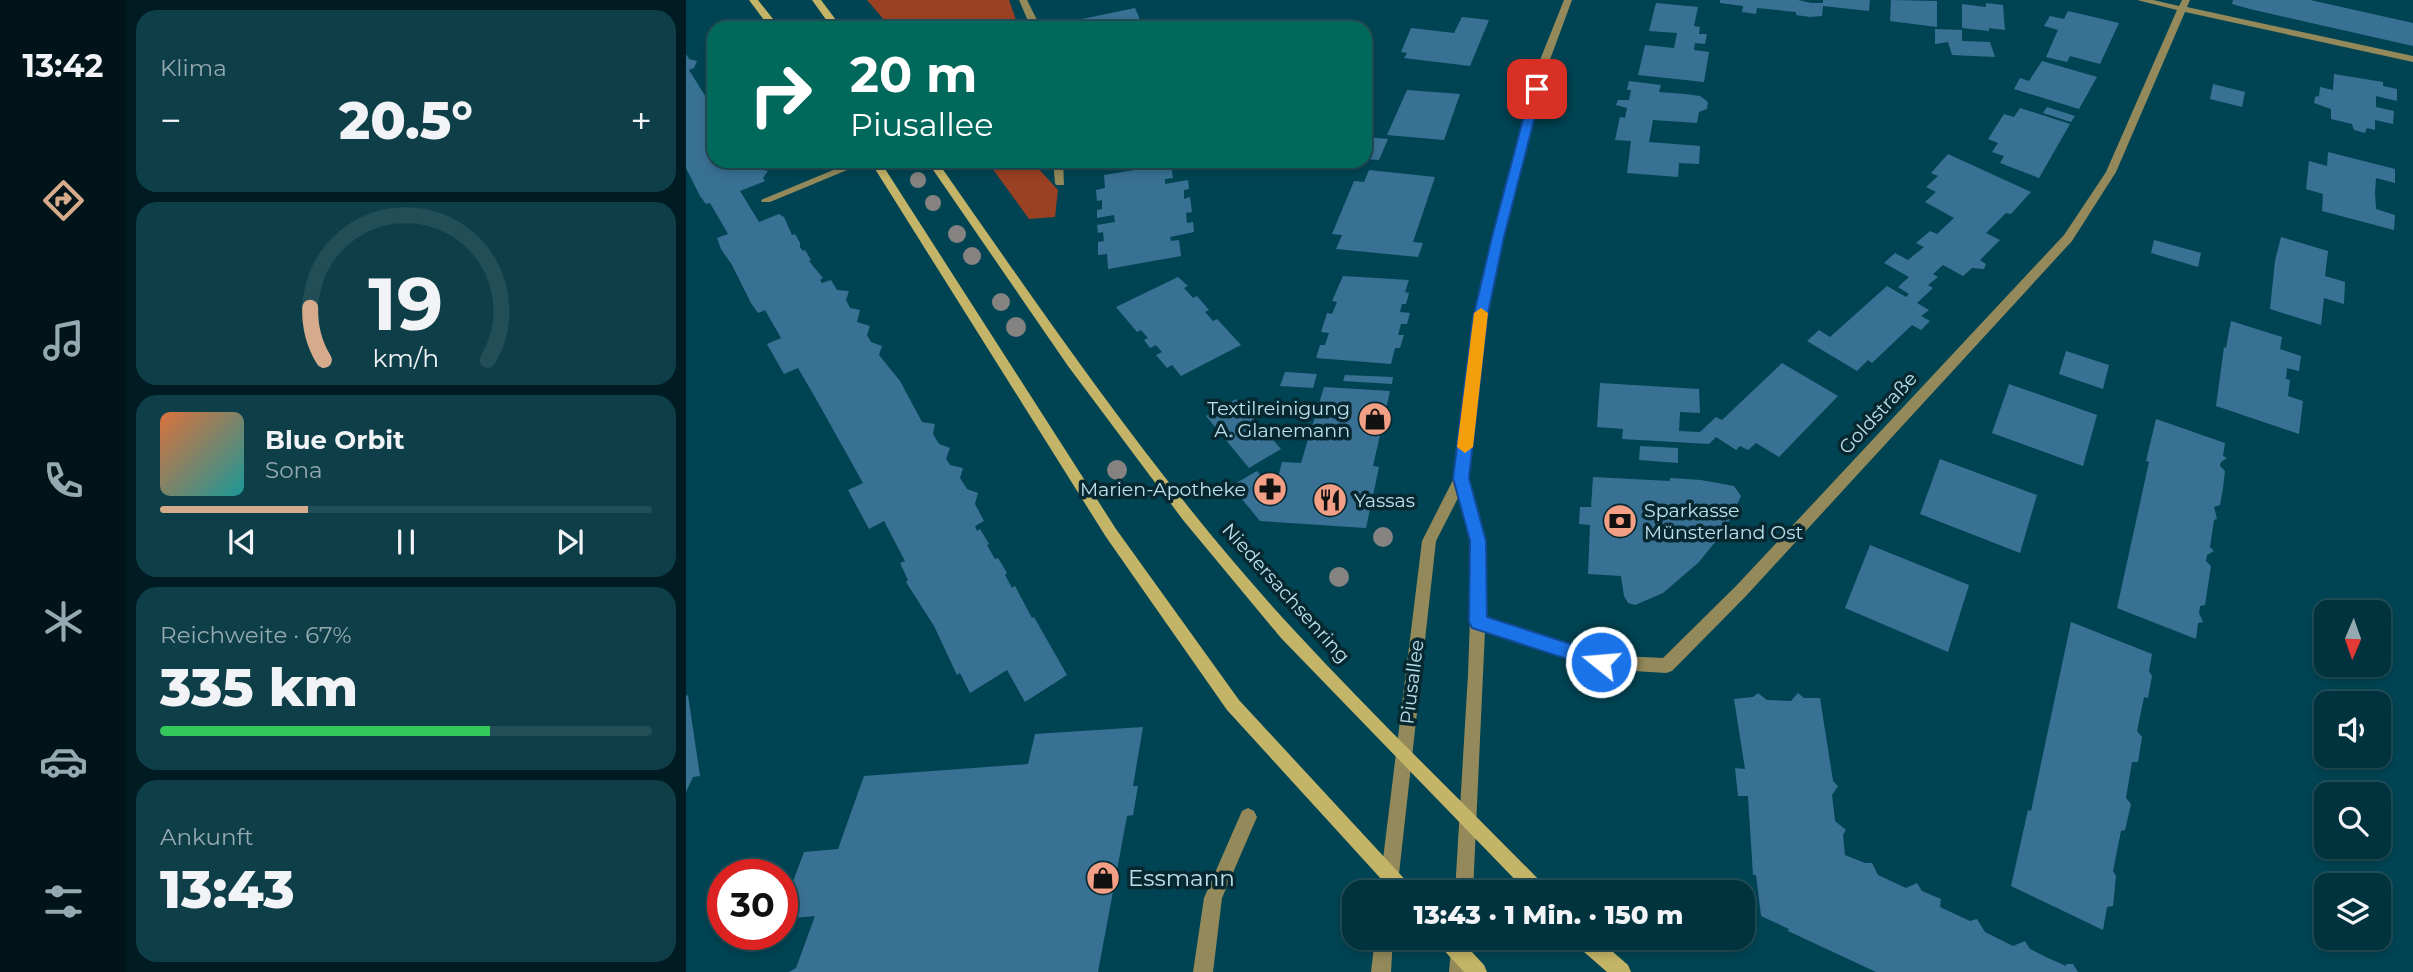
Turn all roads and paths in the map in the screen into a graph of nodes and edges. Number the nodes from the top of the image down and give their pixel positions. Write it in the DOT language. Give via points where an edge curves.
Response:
graph roads {
  1 [pos="753,0"];
  2 [pos="816,0"];
  3 [pos="1023,0"];
  4 [pos="1568,0"];
  5 [pos="2141,0"];
  6 [pos="2184,4"];
  7 [pos="770,21"];
  8 [pos="832,21"];
  9 [pos="1033,21"];
  10 [pos="2413,59"];
  11 [pos="846,168"];
  12 [pos="880,168"];
  13 [pos="937,168"];
  14 [pos="1059,168"];
  15 [pos="1060,183"];
  16 [pos="766,200"];
  17 [pos="1461,478"];
  18 [pos="1478,622"];
  19 [pos="1404,753"];
  20 [pos="1248,817"];
  21 [pos="1468,819"];
  22 [pos="1386,880"];
  23 [pos="1389,880"];
  24 [pos="1465,880"];
  25 [pos="1527,880"];
  26 [pos="1383,950"];
  27 [pos="1596,950"];
  28 [pos="1460,955"];
  29 [pos="1203,972"];
  30 [pos="1381,972"];
  31 [pos="1477,972"];
  32 [pos="1620,972"];
  1 -- 7 [label="main road"];
  2 -- 8 [label="main road"];
  3 -- 9 [label="street"];
  4 -- 17 [label="street, Piusallee" via="1543,65 1498,237 1480,318"];
  5 -- 6 [label="street"];
  6 -- 10 [label="street"];
  6 -- 18 [label="street, Goldstraße" via="2111,172 2068,238 1750,582 1666,666 1601,662"];
  11 -- 16 [label="street"];
  12 -- 22 [label="main road" via="1111,533 1226,695"];
  13 -- 19 [label="main road, Niedersachsenring" via="1072,363 1188,516 1287,633"];
  14 -- 15 [label="street"];
  17 -- 18 [label="street, Piusallee" via="1478,541"];
  17 -- 19 [label="street, Piusallee" via="1429,541"];
  18 -- 21 [label="street, Piusallee"];
  19 -- 21 [label="main road, Niedersachsenring"];
  19 -- 23 [label="street, Piusallee"];
  20 -- 29 [label="street" via="1213,898"];
  21 -- 24 [label="street, Piusallee"];
  21 -- 25 [label="main road, Niedersachsenring"];
  26 -- 30 [label="street"];
  27 -- 32 [label="main road"];
  28 -- 31 [label="main road"];
}
